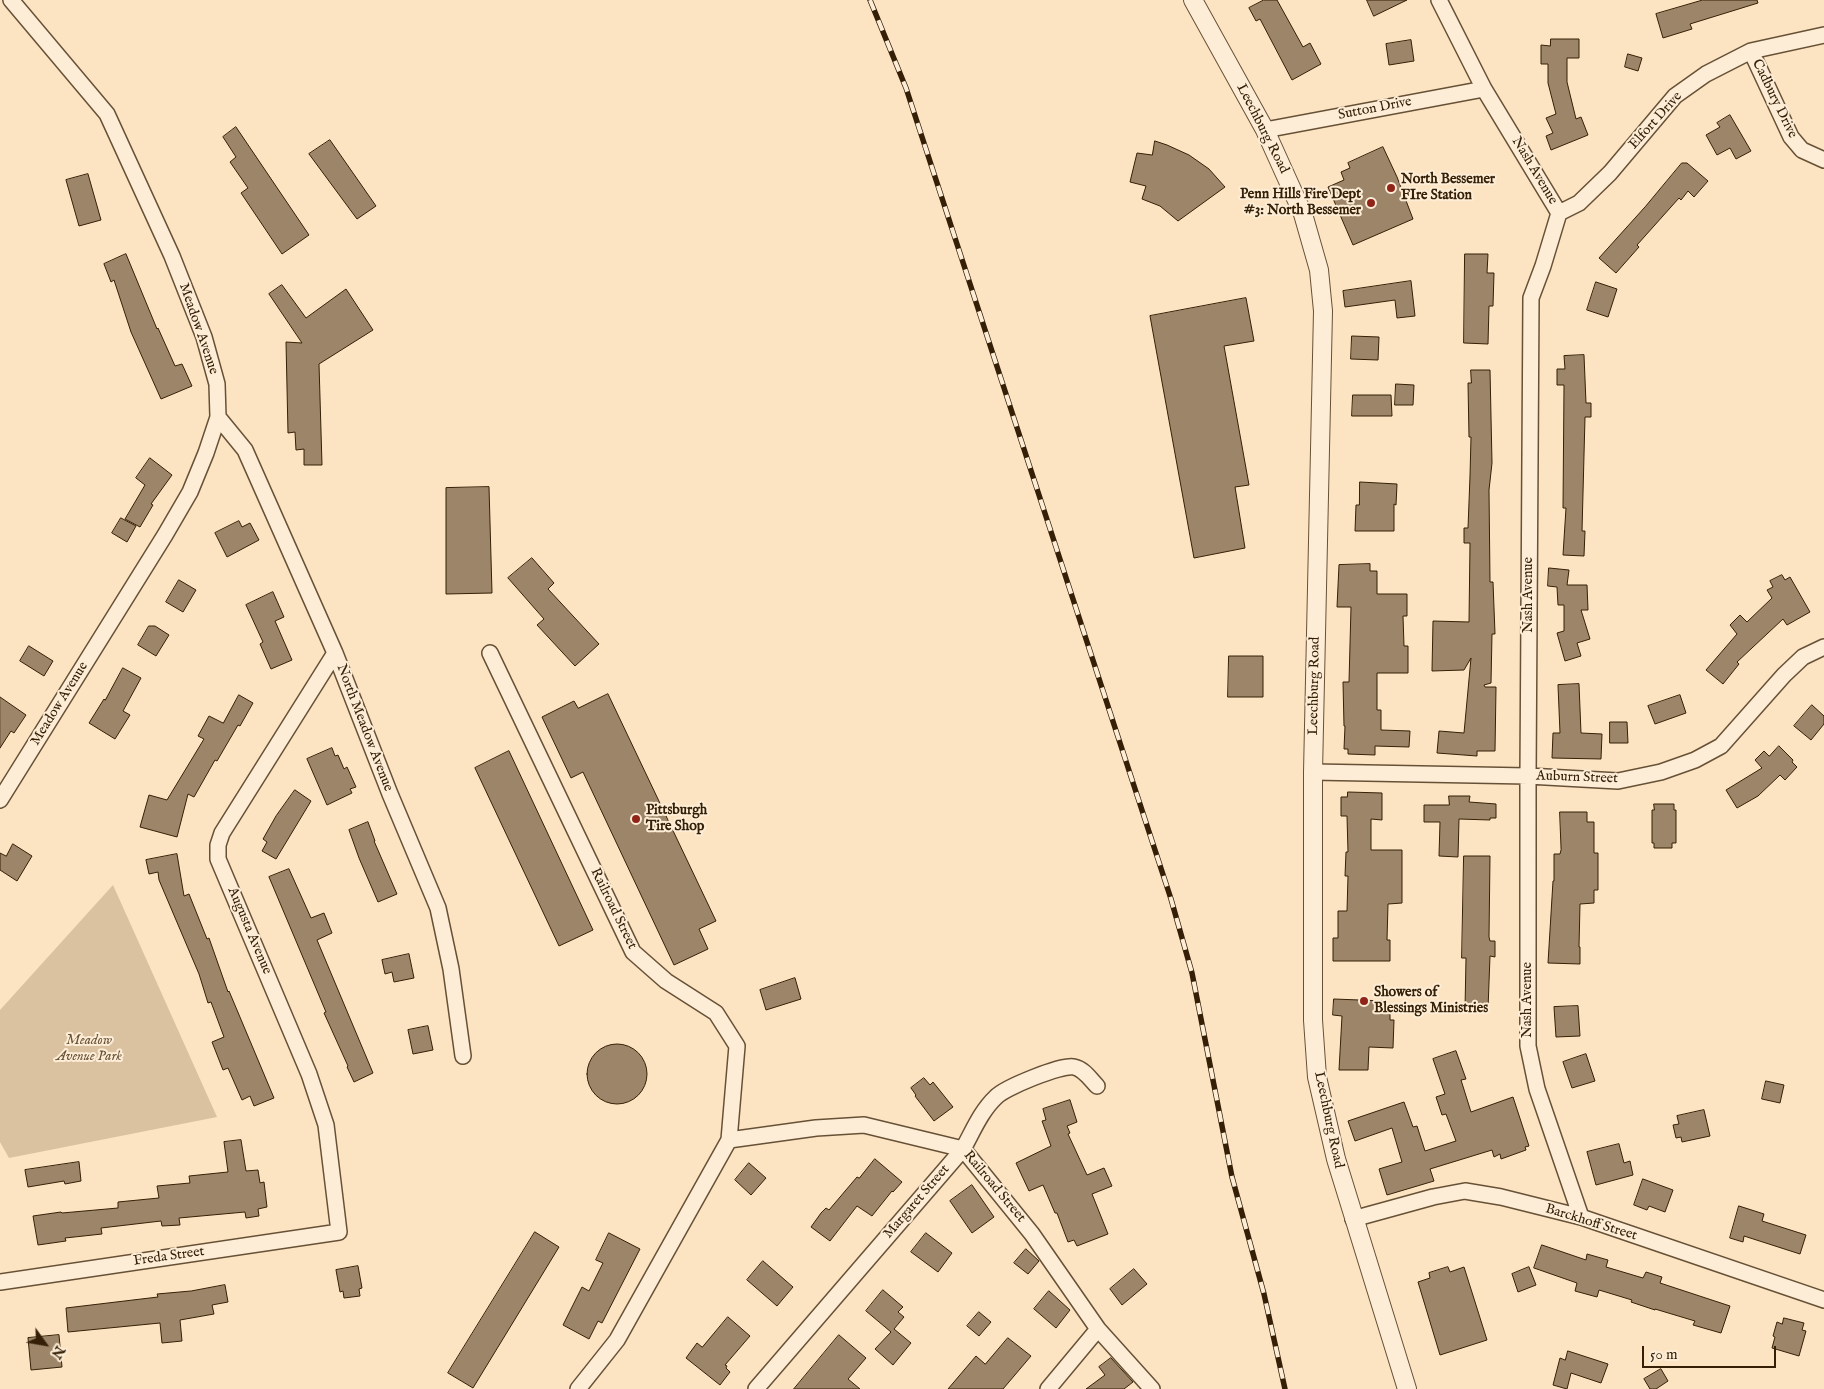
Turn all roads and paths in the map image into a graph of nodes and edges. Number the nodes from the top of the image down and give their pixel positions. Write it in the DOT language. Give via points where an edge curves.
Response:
graph roads {
  1 [pos="11,0"];
  2 [pos="1193,0"];
  3 [pos="1439,0"];
  4 [pos="1824,35"];
  5 [pos="1751,51"];
  6 [pos="1484,89"];
  7 [pos="1265,130"];
  8 [pos="1824,160"];
  9 [pos="1559,213"];
  10 [pos="218,417"];
  11 [pos="1824,647"];
  12 [pos="335,653"];
  13 [pos="490,653"];
  14 [pos="1313,772"];
  15 [pos="1528,776"];
  16 [pos="0,800"];
  17 [pos="463,1056"];
  18 [pos="1097,1086"];
  19 [pos="729,1140"];
  20 [pos="963,1149"];
  21 [pos="1581,1217"];
  22 [pos="1353,1219"];
  23 [pos="338,1232"];
  24 [pos="0,1282"];
  25 [pos="1824,1300"];
  26 [pos="1098,1329"];
  27 [pos="578,1389"];
  28 [pos="756,1389"];
  29 [pos="1048,1389"];
  30 [pos="1152,1389"];
  31 [pos="1407,1389"];
  1 -- 10 [label="street, Meadow Avenue" via="107,114 172,256 204,337 217,384"];
  2 -- 7 [label="street, Leechburg Road"];
  3 -- 6 [label="street, Nash Avenue"];
  4 -- 5 [label="street, Elfort Drive"];
  5 -- 8 [label="street, Cadbury Drive" via="1791,137 1802,150"];
  5 -- 9 [label="street, Elfort Drive" via="1706,74 1675,96 1610,173 1579,203"];
  6 -- 7 [label="street, Sutton Drive"];
  6 -- 9 [label="street, Nash Avenue"];
  7 -- 14 [label="street, Leechburg Road" via="1303,214 1319,270 1323,311"];
  9 -- 15 [label="street, Nash Avenue" via="1531,298"];
  10 -- 12 [label="street, North Meadow Avenue" via="245,450"];
  10 -- 16 [label="street, Meadow Avenue" via="190,492"];
  11 -- 15 [label="street, Auburn Street" via="1802,657 1721,746 1695,760 1662,772 1618,781"];
  12 -- 17 [label="street, North Meadow Avenue" via="438,908 451,969"];
  12 -- 23 [label="street, Augusta Avenue" via="222,833 218,859 309,1074 326,1125"];
  13 -- 19 [label="street, Railroad Street" via="633,952 666,980 716,1013 738,1046"];
  14 -- 15 [label="street, Auburn Street"];
  14 -- 22 [label="street, Leechburg Road" via="1313,1020 1317,1077"];
  15 -- 21 [label="street, Nash Avenue" via="1528,1046 1537,1089"];
  18 -- 20 [label="street, Margaret Street" via="1081,1069 1071,1066 1052,1070 997,1095 983,1112"];
  19 -- 20 [label="street, Railroad Street" via="864,1125"];
  19 -- 27 [label="street, Railroad Street" via="617,1340"];
  20 -- 26 [label="street, Railroad Street" via="1032,1234"];
  20 -- 28 [label="street, Margaret Street"];
  21 -- 22 [label="street, Barckhoff Street" via="1465,1191"];
  21 -- 25 [label="street, Barckhoff Street"];
  22 -- 31 [label="street, Leechburg Road"];
  23 -- 24 [label="street, Freda Street"];
  26 -- 29 [label="street"];
  26 -- 30 [label="street, Railroad Street"];
}
